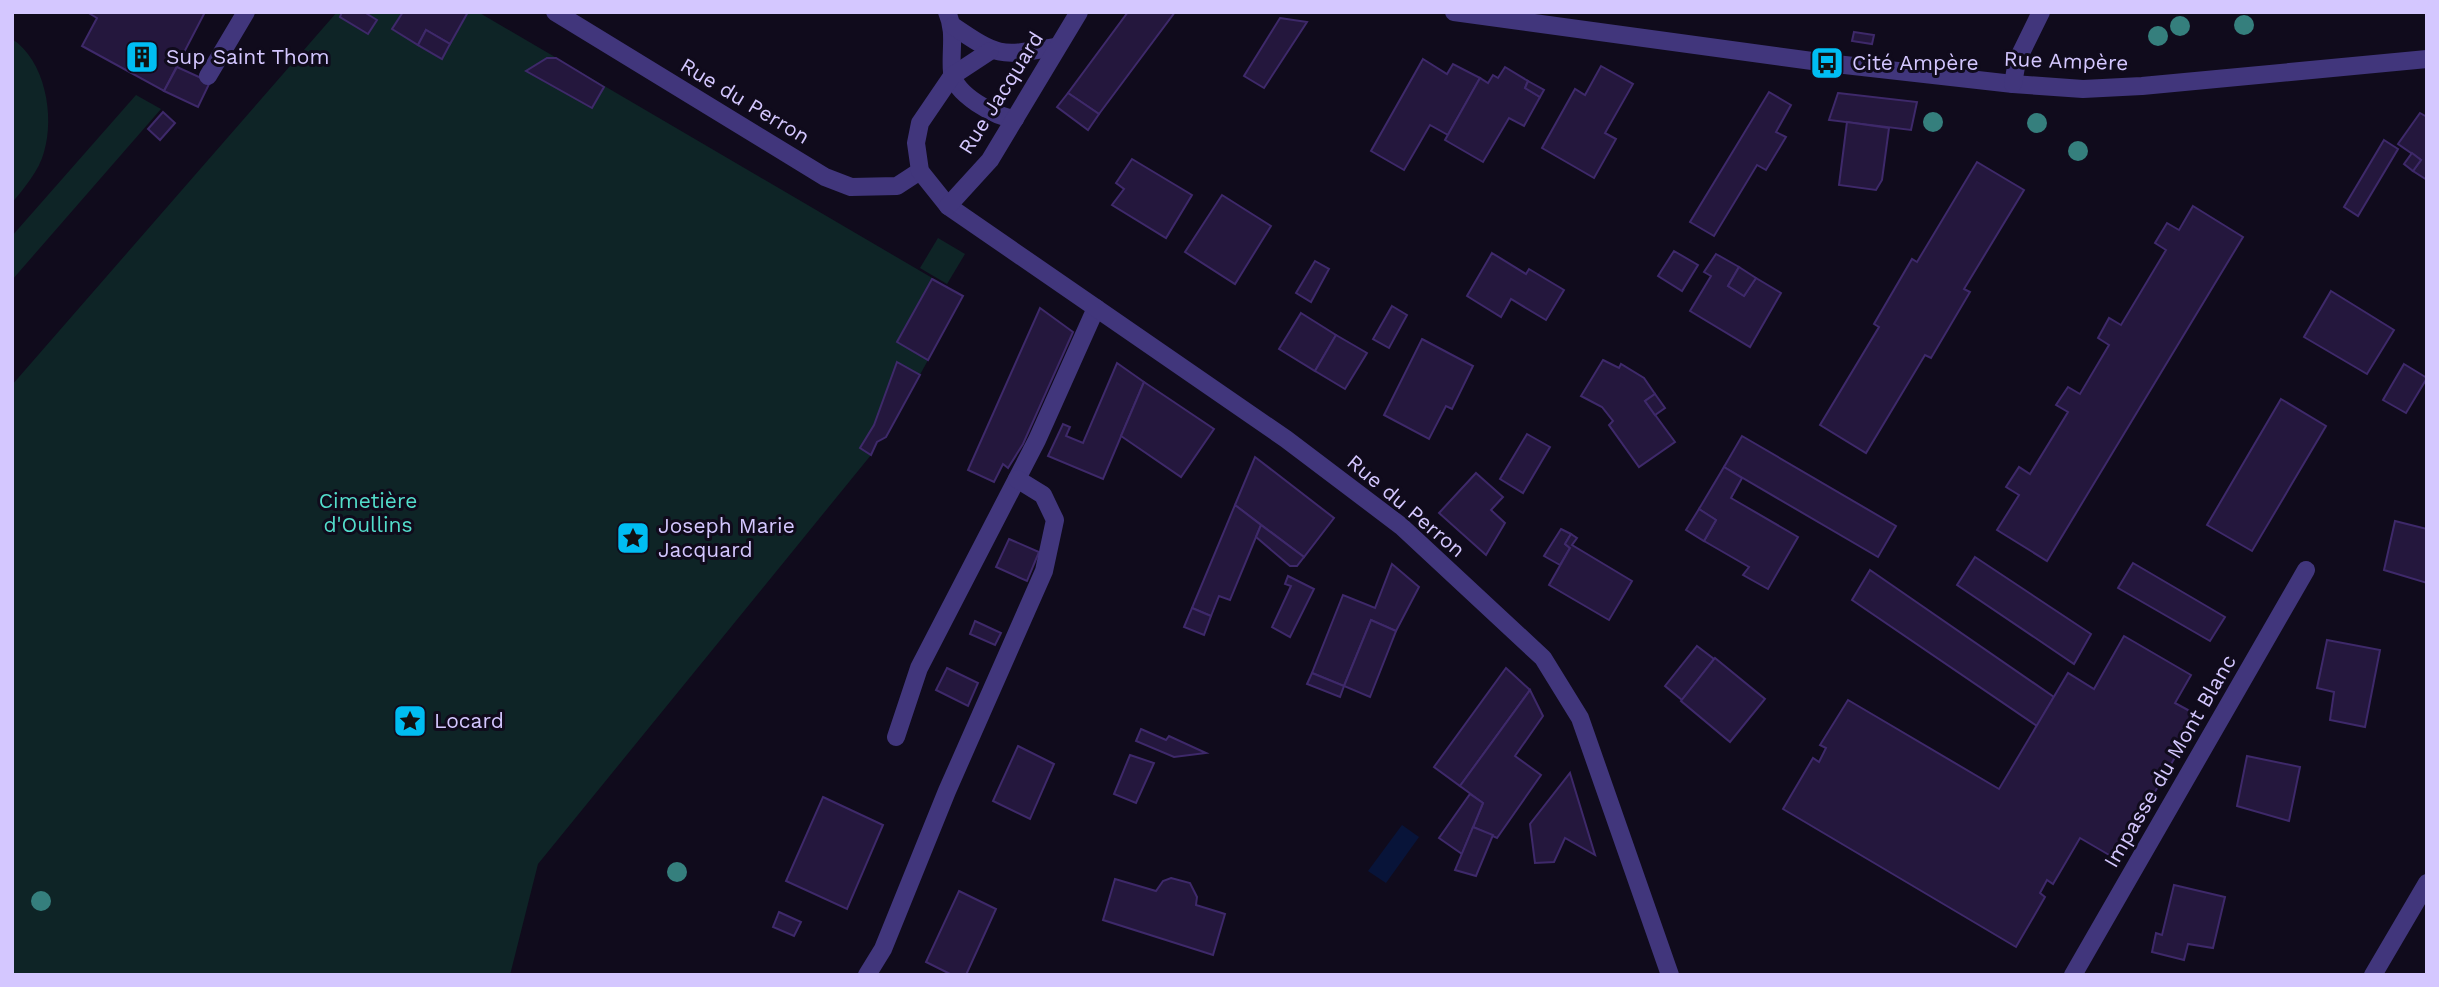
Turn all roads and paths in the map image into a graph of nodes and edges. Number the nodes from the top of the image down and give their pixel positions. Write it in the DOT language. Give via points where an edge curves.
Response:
graph roads {
  1 [pos="246,12"];
  2 [pos="555,12"];
  3 [pos="1080,12"];
  4 [pos="1454,12"];
  5 [pos="2041,12"];
  6 [pos="950,19"];
  7 [pos="1056,47"];
  8 [pos="990,51"];
  9 [pos="2427,59"];
  10 [pos="208,76"];
  11 [pos="952,76"];
  12 [pos="2013,84"];
  13 [pos="1015,119"];
  14 [pos="920,171"];
  15 [pos="948,206"];
  16 [pos="1097,308"];
  17 [pos="1017,479"];
  18 [pos="2306,570"];
  19 [pos="896,737"];
  20 [pos="2427,883"];
  21 [pos="867,975"];
  22 [pos="1670,975"];
  23 [pos="2073,975"];
  24 [pos="2373,975"];
  1 -- 10 [label="street"];
  2 -- 14 [label="street, Rue du Perron" via="825,177 851,187 897,186"];
  3 -- 7 [label="street, Rue Jacquard"];
  4 -- 12 [label="street, Rue Ampère"];
  5 -- 12 [label="street" via="2017,61"];
  6 -- 8 [label="street"];
  6 -- 11 [label="street"];
  7 -- 8 [label="street" via="1013,54"];
  7 -- 13 [label="street, Rue Jacquard"];
  8 -- 11 [label="street, Rue Jacquard"];
  9 -- 12 [label="street, Rue Ampère" via="2142,86 2083,89"];
  11 -- 13 [label="street" via="967,96 999,117"];
  11 -- 14 [label="street, Rue Jacquard" via="920,123 916,143"];
  13 -- 15 [label="street, Rue Jacquard" via="990,160"];
  14 -- 15 [label="street"];
  15 -- 16 [label="street, Rue du Perron"];
  16 -- 17 [label="street"];
  16 -- 22 [label="street, Rue du Perron" via="1286,439 1401,526 1543,658 1580,718"];
  17 -- 19 [label="street" via="919,668"];
  17 -- 21 [label="street" via="1043,495 1055,520 1044,571 883,949"];
  18 -- 23 [label="street, Impasse du Mont Blanc"];
  20 -- 24 [label="street"];
}
